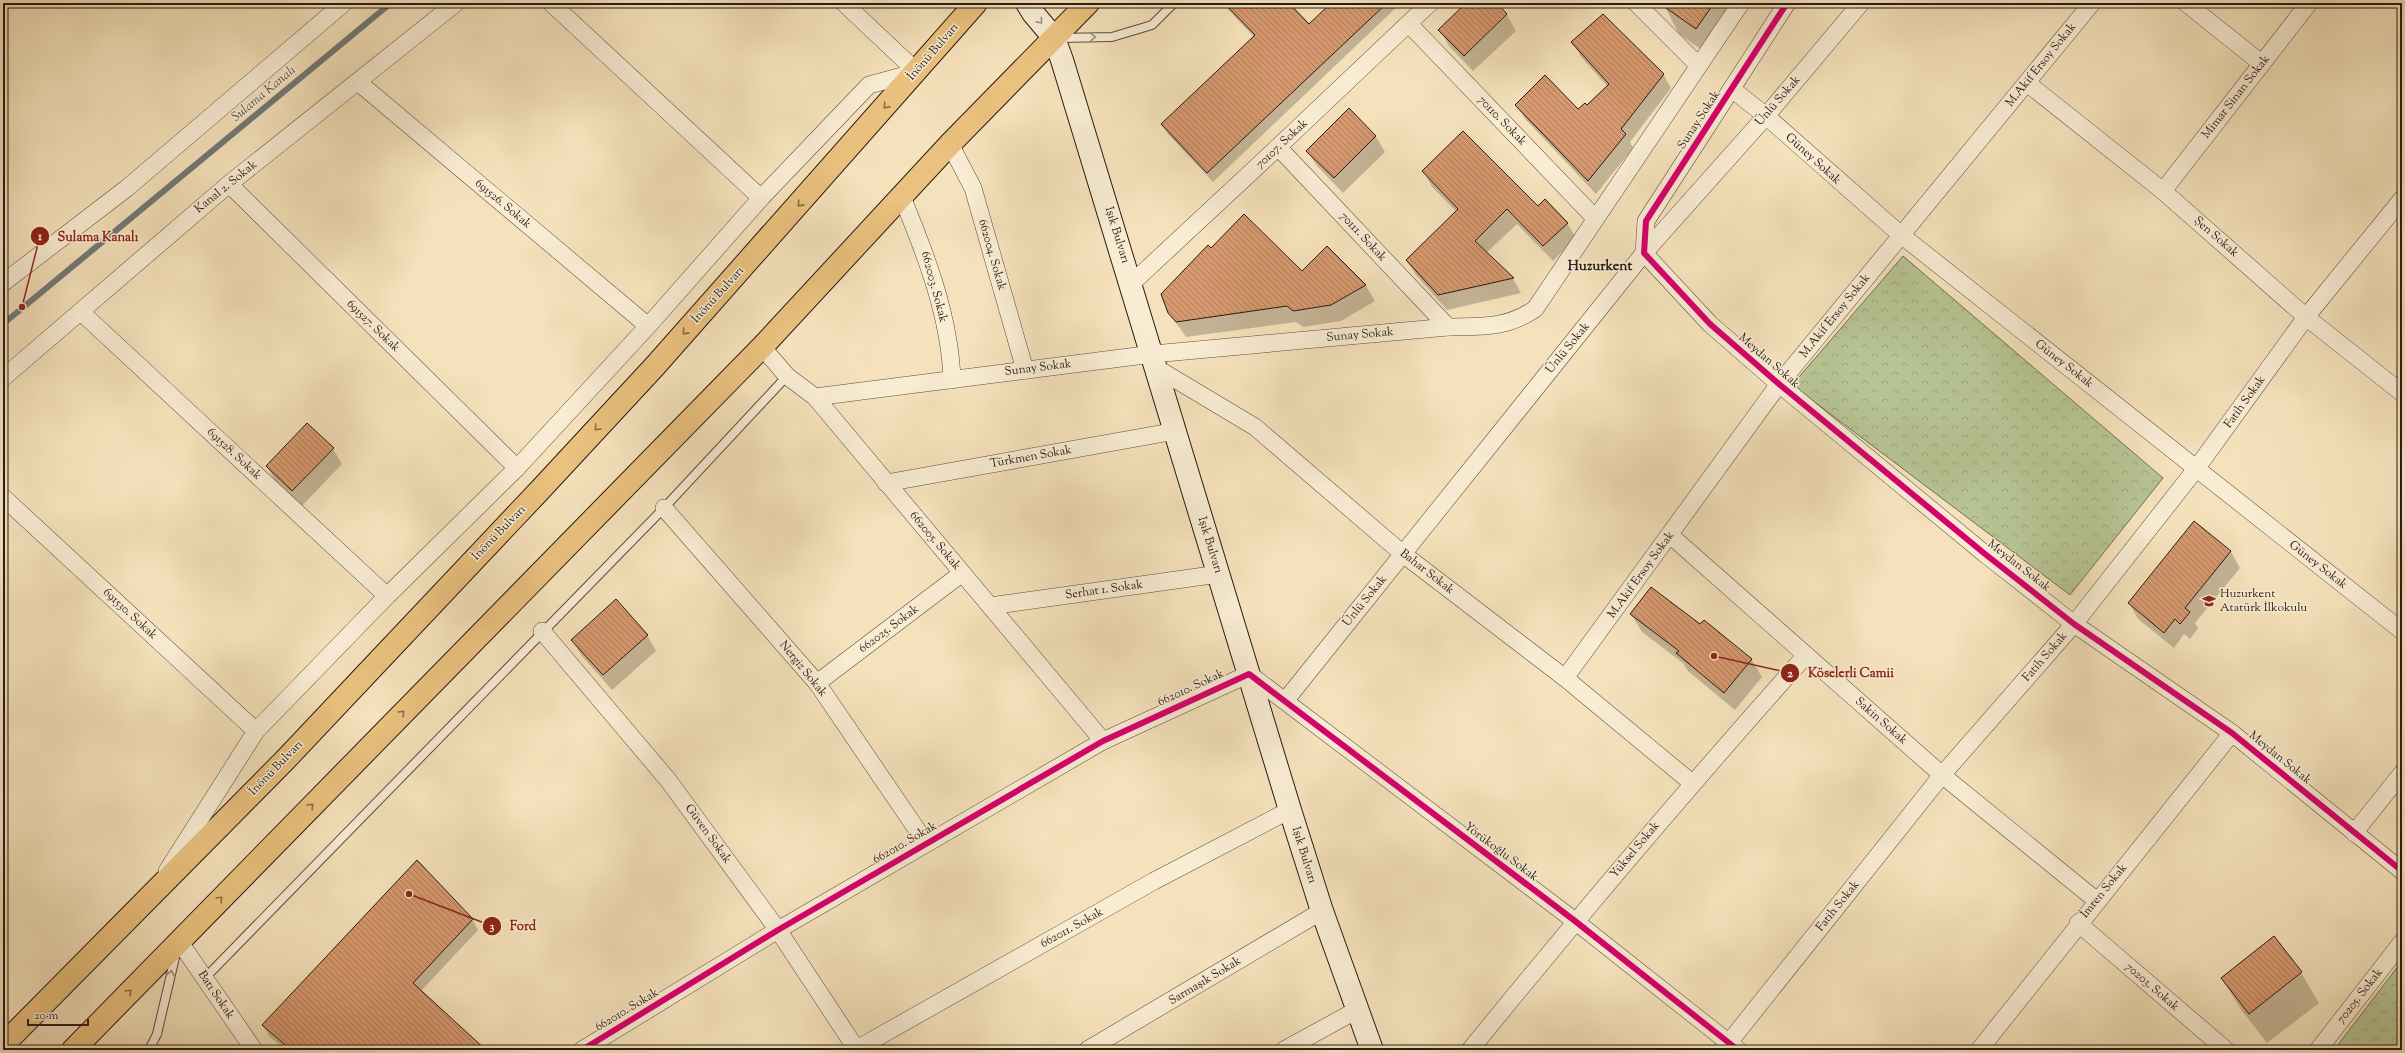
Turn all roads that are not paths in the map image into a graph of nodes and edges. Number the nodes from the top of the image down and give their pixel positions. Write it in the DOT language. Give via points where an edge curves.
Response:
graph roads {
  1 [pos="344,3"];
  2 [pos="456,3"];
  3 [pos="551,3"];
  4 [pos="844,3"];
  5 [pos="976,3"];
  6 [pos="1027,3"];
  7 [pos="1088,3"];
  8 [pos="1174,3"];
  9 [pos="1430,3"];
  10 [pos="1636,3"];
  11 [pos="1741,3"];
  12 [pos="1787,3"];
  13 [pos="1861,3"];
  14 [pos="2092,3"];
  15 [pos="2186,3"];
  16 [pos="2309,3"];
  17 [pos="1409,24"];
  18 [pos="1054,38"];
  19 [pos="2261,63"];
  20 [pos="1698,65"];
  21 [pos="917,72"];
  22 [pos="358,82"];
  23 [pos="2028,83"];
  24 [pos="1732,89"];
  25 [pos="1766,116"];
  26 [pos="950,144"];
  27 [pos="1278,148"];
  28 [pos="229,184"];
  29 [pos="2163,191"];
  30 [pos="902,197"];
  31 [pos="762,198"];
  32 [pos="2402,199"];
  33 [pos="1595,218"];
  34 [pos="1901,235"];
  35 [pos="1644,253"];
  36 [pos="3,283"];
  37 [pos="1132,283"];
  38 [pos="81,312"];
  39 [pos="2306,317"];
  40 [pos="648,326"];
  41 [pos="1448,327"];
  42 [pos="762,347"];
  43 [pos="1155,361"];
  44 [pos="1025,370"];
  45 [pos="787,376"];
  46 [pos="3,378"];
  47 [pos="952,380"];
  48 [pos="1779,384"];
  49 [pos="2402,393"];
  50 [pos="815,397"];
  51 [pos="1176,431"];
  52 [pos="517,468"];
  53 [pos="2196,469"];
  54 [pos="886,482"];
  55 [pos="3,496"];
  56 [pos="664,508"];
  57 [pos="1670,535"];
  58 [pos="1403,554"];
  59 [pos="961,574"];
  60 [pos="1219,574"];
  61 [pos="387,596"];
  62 [pos="990,606"];
  63 [pos="2074,624"];
  64 [pos="542,631"];
  65 [pos="2402,631"];
  66 [pos="1806,655"];
  67 [pos="1249,674"];
  68 [pos="1565,678"];
  69 [pos="817,684"];
  70 [pos="1285,701"];
  71 [pos="256,731"];
  72 [pos="2232,733"];
  73 [pos="1103,741"];
  74 [pos="2402,773"];
  75 [pos="1942,775"];
  76 [pos="1692,783"];
  77 [pos="1290,810"];
  78 [pos="2354,833"];
  79 [pos="926,843"];
  80 [pos="2402,871"];
  81 [pos="150,896"];
  82 [pos="2097,900"];
  83 [pos="1322,911"];
  84 [pos="1575,921"];
  85 [pos="2078,923"];
  86 [pos="778,930"];
  87 [pos="179,941"];
  88 [pos="2402,942"];
  89 [pos="205,978"];
  90 [pos="1357,1010"];
  91 [pos="3,1045"];
  92 [pos="1730,1048"];
  93 [pos="73,1050"];
  94 [pos="148,1050"];
  95 [pos="254,1050"];
  96 [pos="582,1050"];
  97 [pos="856,1050"];
  98 [pos="1087,1050"];
  99 [pos="1284,1050"];
  100 [pos="1372,1050"];
  101 [pos="1470,1050"];
  102 [pos="1979,1050"];
  103 [pos="2226,1050"];
  104 [pos="2318,1050"];
  1 -- 36 [label="street" via="127,188"];
  2 -- 22 [label="street, Kanal 2. Sokak"];
  3 -- 31 [label="street"];
  4 -- 21 [label="street"];
  5 -- 21 [label="highway, İnönü Bulvarı"];
  6 -- 18 [label="main road, Işık Bulvarı, one-way"];
  7 -- 18 [label="highway"];
  18 -- 8 [label="lane, one-way" via="1112,37 1152,25"];
  9 -- 17 [label="street, 70107. Sokak"];
  10 -- 20 [label="street"];
  11 -- 20 [label="street, Sunay Sokak"];
  12 -- 24 [label="street, Sunay Sokak"];
  13 -- 25 [label="street, Ünlü Sokak"];
  14 -- 23 [label="street, M.Akif Ersoy Sokak"];
  15 -- 19 [label="street"];
  16 -- 19 [label="street, Mimar Sinan Sokak"];
  17 -- 27 [label="street, 70107. Sokak"];
  17 -- 33 [label="street, 70110. Sokak"];
  18 -- 26 [label="highway"];
  18 -- 37 [label="main road, Işık Bulvarı"];
  19 -- 29 [label="street, Mimar Sinan Sokak"];
  20 -- 33 [label="street, Sunay Sokak"];
  21 -- 31 [label="street" via="869,85"];
  21 -- 81 [label="highway, İnönü Bulvarı, one-way" via="660,360 540,490 286,759"];
  22 -- 28 [label="street, Kanal 2. Sokak"];
  22 -- 40 [label="street, 691526. Sokak"];
  23 -- 29 [label="street, Şen Sokak"];
  23 -- 34 [label="street, M.Akif Ersoy Sokak"];
  24 -- 25 [label="street, Güney Sokak"];
  24 -- 35 [label="street, Sunay Sokak" via="1646,221"];
  25 -- 34 [label="street, Güney Sokak"];
  25 -- 35 [label="street, Ünlü Sokak"];
  26 -- 30 [label="highway"];
  26 -- 44 [label="street, 662004. Sokak" via="973,188"];
  27 -- 37 [label="street, 70107. Sokak"];
  27 -- 41 [label="street, 70111. Sokak"];
  28 -- 38 [label="street, Kanal 2. Sokak"];
  28 -- 52 [label="street, 691527. Sokak"];
  29 -- 39 [label="street, Şen Sokak"];
  30 -- 42 [label="highway"];
  30 -- 47 [label="street, 662003. Sokak" via="927,256 951,352"];
  31 -- 40 [label="street"];
  32 -- 39 [label="street, Fatih Sokak"];
  33 -- 41 [label="street, Sunay Sokak" via="1535,309 1519,320 1494,326"];
  34 -- 48 [label="street, M.Akif Ersoy Sokak"];
  34 -- 53 [label="street, Güney Sokak"];
  35 -- 48 [label="street, Meydan Sokak" via="1710,324"];
  35 -- 58 [label="street, Ünlü Sokak"];
  37 -- 43 [label="main road, Işık Bulvarı"];
  38 -- 46 [label="street, Kanal 2. Sokak"];
  38 -- 61 [label="street, 691528. Sokak"];
  39 -- 49 [label="street, Şen Sokak"];
  39 -- 53 [label="street, Fatih Sokak"];
  40 -- 52 [label="street"];
  41 -- 43 [label="street, Sunay Sokak"];
  42 -- 45 [label="street, 662005. Sokak"];
  87 -- 42 [label="highway, one-way"];
  43 -- 44 [label="street, Sunay Sokak"];
  43 -- 51 [label="main road, Işık Bulvarı"];
  43 -- 58 [label="street, Bahar Sokak" via="1255,427"];
  44 -- 47 [label="street, Sunay Sokak"];
  45 -- 50 [label="street, 662005. Sokak"];
  45 -- 56 [label="lane"];
  47 -- 50 [label="street, Sunay Sokak"];
  48 -- 57 [label="street, M.Akif Ersoy Sokak"];
  48 -- 63 [label="street, Meydan Sokak"];
  50 -- 54 [label="street, 662005. Sokak"];
  51 -- 54 [label="street, Türkmen Sokak"];
  51 -- 60 [label="main road, Işık Bulvarı"];
  52 -- 61 [label="street"];
  53 -- 63 [label="street, Fatih Sokak"];
  53 -- 65 [label="street, Güney Sokak"];
  54 -- 59 [label="street, 662005. Sokak"];
  55 -- 71 [label="street, 691530. Sokak"];
  56 -- 64 [label="lane"];
  56 -- 69 [label="street, Nergiz Sokak"];
  57 -- 66 [label="street, Sakin Sokak"];
  57 -- 68 [label="street, M.Akif Ersoy Sokak"];
  58 -- 68 [label="street, Bahar Sokak"];
  58 -- 70 [label="street, Ünlü Sokak"];
  59 -- 62 [label="street, 662005. Sokak"];
  59 -- 69 [label="street, 662025. Sokak"];
  60 -- 62 [label="street, Serhat 1. Sokak"];
  60 -- 67 [label="main road, Işık Bulvarı"];
  61 -- 71 [label="street"];
  62 -- 73 [label="street, 662005. Sokak"];
  63 -- 72 [label="street, Meydan Sokak"];
  63 -- 75 [label="street, Fatih Sokak"];
  64 -- 86 [label="street, Güven Sokak" via="668,780"];
  64 -- 89 [label="lane"];
  66 -- 75 [label="street, Sakin Sokak"];
  66 -- 76 [label="street, Yüksel Sokak"];
  67 -- 70 [label="street, Yörükoğlu Sokak"];
  67 -- 73 [label="street, 662010. Sokak"];
  67 -- 77 [label="main road, Işık Bulvarı"];
  68 -- 76 [label="street, Bahar Sokak"];
  69 -- 79 [label="street, Nergiz Sokak"];
  70 -- 84 [label="street, Yörükoğlu Sokak"];
  71 -- 81 [label="street"];
  72 -- 78 [label="street, Meydan Sokak"];
  72 -- 82 [label="street, İmren Sokak"];
  73 -- 79 [label="street, 662010. Sokak"];
  74 -- 78 [label="street"];
  75 -- 82 [label="street, Sakin Sokak"];
  75 -- 92 [label="street, Fatih Sokak"];
  76 -- 84 [label="street, Yüksel Sokak"];
  77 -- 83 [label="main road, Işık Bulvarı"];
  77 -- 97 [label="street, 662011. Sokak" via="1154,881"];
  78 -- 80 [label="street, Meydan Sokak"];
  79 -- 86 [label="street, 662010. Sokak"];
  81 -- 91 [label="highway, İnönü Bulvarı"];
  82 -- 85 [label="street, İmren Sokak"];
  83 -- 90 [label="main road, Işık Bulvarı"];
  83 -- 98 [label="street, Sarmaşık Sokak"];
  84 -- 92 [label="street, Yörükoğlu Sokak"];
  84 -- 101 [label="street, Yüksel Sokak"];
  85 -- 102 [label="street, İmren Sokak"];
  85 -- 103 [label="street, 70203. Sokak"];
  86 -- 96 [label="street, 662010. Sokak"];
  86 -- 97 [label="street, Güven Sokak"];
  87 -- 89 [label="street, Batı Sokak"];
  93 -- 87 [label="highway, one-way"];
  94 -- 87 [label="lane, one-way" via="157,1034"];
  88 -- 104 [label="street, 70205. Sokak"];
  89 -- 95 [label="street, Batı Sokak"];
  90 -- 99 [label="street"];
  90 -- 100 [label="main road, Işık Bulvarı"];
}
